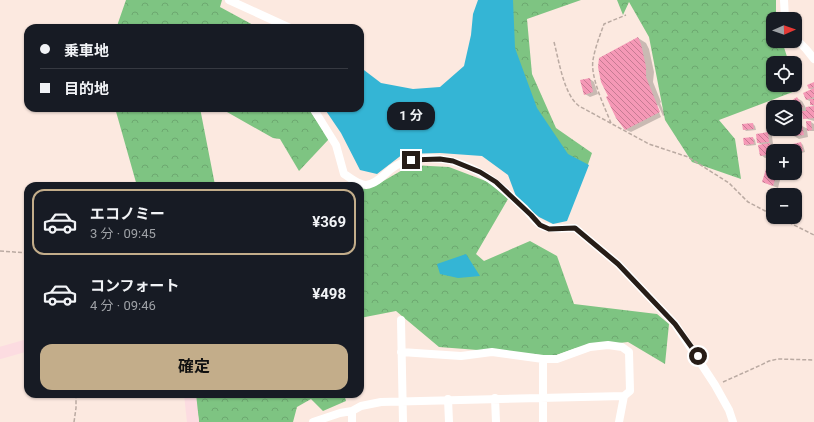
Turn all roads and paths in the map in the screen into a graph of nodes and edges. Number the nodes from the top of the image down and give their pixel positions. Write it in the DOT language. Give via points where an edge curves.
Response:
graph roads {
  1 [pos="229,0"];
  2 [pos="784,0"];
  3 [pos="785,12"];
  4 [pos="626,16"];
  5 [pos="281,24"];
  6 [pos="554,42"];
  7 [pos="802,45"];
  8 [pos="814,59"];
  9 [pos="315,112"];
  10 [pos="611,123"];
  11 [pos="357,182"];
  12 [pos="364,185"];
  13 [pos="766,211"];
  14 [pos="792,224"];
  15 [pos="814,235"];
  16 [pos="0,251"];
  17 [pos="24,252"];
  18 [pos="400,320"];
  19 [pos="24,346"];
  20 [pos="401,352"];
  21 [pos="0,353"];
  22 [pos="543,359"];
  23 [pos="814,360"];
  24 [pos="716,385"];
  25 [pos="624,396"];
  26 [pos="76,398"];
  27 [pos="190,398"];
  28 [pos="496,398"];
  29 [pos="542,398"];
  30 [pos="448,399"];
  31 [pos="402,400"];
  32 [pos="352,411"];
  33 [pos="74,422"];
  34 [pos="193,422"];
  35 [pos="313,422"];
  36 [pos="352,422"];
  37 [pos="402,422"];
  38 [pos="449,422"];
  39 [pos="496,422"];
  40 [pos="543,422"];
  41 [pos="619,422"];
  42 [pos="733,422"];
  1 -- 5 [label="street"];
  2 -- 3 [label="street"];
  4 -- 10 [label="path" via="604,24 593,62 600,94"];
  6 -- 10 [label="path" via="573,102"];
  7 -- 8 [label="street"];
  9 -- 11 [label="street" via="336,145 344,174"];
  10 -- 13 [label="path" via="649,144 688,157 729,183 748,202"];
  12 -- 24 [label="street" via="376,181 388,174 391,169 411,160 453,161 480,172 496,182 540,225 549,229 575,228 618,264 675,324"];
  14 -- 15 [label="path"];
  16 -- 17 [label="path"];
  18 -- 20 [label="street"];
  19 -- 21 [label="street"];
  20 -- 22 [label="street" via="461,356 492,352"];
  20 -- 31 [label="street"];
  22 -- 25 [label="street" via="557,360 590,348 608,345 622,348 629,352 630,391"];
  22 -- 29 [label="street"];
  23 -- 24 [label="path" via="768,361"];
  24 -- 42 [label="street"];
  25 -- 29 [label="street"];
  25 -- 41 [label="street"];
  26 -- 33 [label="path"];
  27 -- 34 [label="street"];
  28 -- 29 [label="street"];
  28 -- 30 [label="street"];
  28 -- 39 [label="street"];
  29 -- 40 [label="street"];
  30 -- 31 [label="street"];
  30 -- 38 [label="street"];
  31 -- 32 [label="street" via="361,406"];
  31 -- 37 [label="street"];
  32 -- 35 [label="street"];
  32 -- 36 [label="street"];
}
